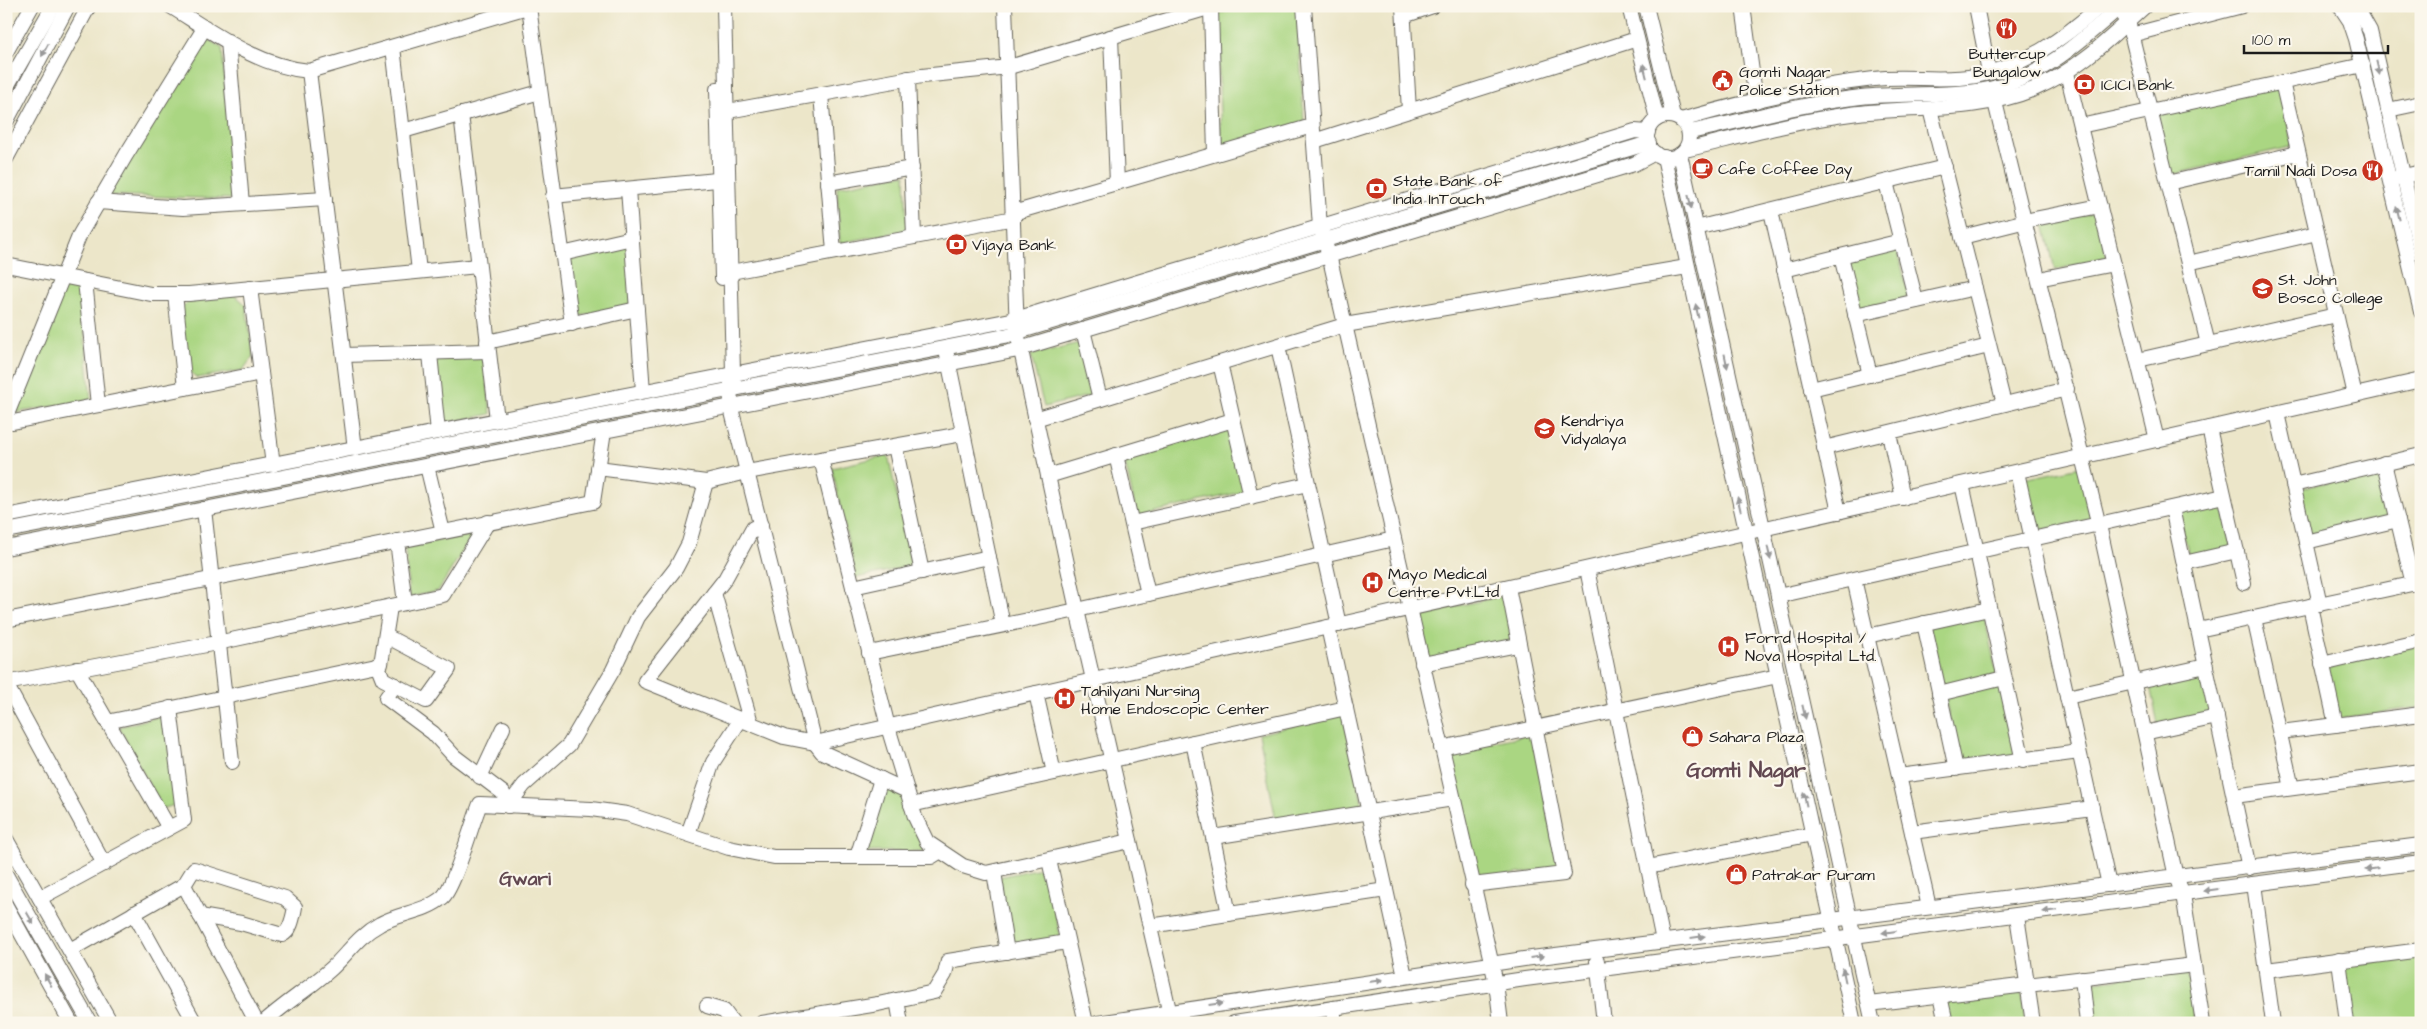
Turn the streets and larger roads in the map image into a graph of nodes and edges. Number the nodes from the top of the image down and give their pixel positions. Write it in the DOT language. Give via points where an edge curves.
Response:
graph roads {
  1 [pos="32,6"];
  2 [pos="89,6"];
  3 [pos="170,6"];
  4 [pos="481,6"];
  5 [pos="715,6"];
  6 [pos="724,6"];
  7 [pos="1006,6"];
  8 [pos="1304,6"];
  9 [pos="1433,6"];
  10 [pos="1629,6"];
  11 [pos="1646,6"];
  12 [pos="1743,6"];
  13 [pos="1976,6"];
  14 [pos="2100,6"];
  15 [pos="2146,6"];
  16 [pos="2340,6"];
  17 [pos="2356,6"];
  18 [pos="530,7"];
  19 [pos="1213,7"];
  20 [pos="2234,7"];
  21 [pos="63,8"];
  22 [pos="2119,8"];
  23 [pos="1404,11"];
  24 [pos="482,21"];
  25 [pos="79,25"];
  26 [pos="205,27"];
  27 [pos="2130,28"];
  28 [pos="1111,37"];
  29 [pos="1638,39"];
  30 [pos="228,41"];
  31 [pos="393,47"];
  32 [pos="6,52"];
  33 [pos="2363,64"];
  34 [pos="1009,67"];
  35 [pos="1995,70"];
  36 [pos="309,71"];
  37 [pos="2067,73"];
  38 [pos="908,78"];
  39 [pos="2282,82"];
  40 [pos="2001,85"];
  41 [pos="6,88"];
  42 [pos="540,92"];
  43 [pos="821,94"];
  44 [pos="1756,101"];
  45 [pos="1999,101"];
  46 [pos="2421,103"];
  47 [pos="1930,109"];
  48 [pos="2150,110"];
  49 [pos="2388,110"];
  50 [pos="728,111"];
  51 [pos="1410,111"];
  52 [pos="461,114"];
  53 [pos="1677,118"];
  54 [pos="1657,119"];
  55 [pos="6,122"];
  56 [pos="1312,126"];
  57 [pos="2080,126"];
  58 [pos="403,131"];
  59 [pos="1690,132"];
  60 [pos="1314,141"];
  61 [pos="1654,146"];
  62 [pos="1682,152"];
  63 [pos="2298,153"];
  64 [pos="1215,154"];
  65 [pos="6,158"];
  66 [pos="1945,167"];
  67 [pos="912,168"];
  68 [pos="2421,172"];
  69 [pos="2396,178"];
  70 [pos="724,180"];
  71 [pos="1117,182"];
  72 [pos="1886,182"];
  73 [pos="828,183"];
  74 [pos="2168,183"];
  75 [pos="628,188"];
  76 [pos="553,196"];
  77 [pos="325,199"];
  78 [pos="98,202"];
  79 [pos="242,204"];
  80 [pos="2100,206"];
  81 [pos="1771,211"];
  82 [pos="1014,215"];
  83 [pos="2029,220"];
  84 [pos="1320,227"];
  85 [pos="1696,228"];
  86 [pos="2317,233"];
  87 [pos="914,237"];
  88 [pos="1962,237"];
  89 [pos="632,238"];
  90 [pos="1324,241"];
  91 [pos="1901,241"];
  92 [pos="2416,245"];
  93 [pos="834,252"];
  94 [pos="562,254"];
  95 [pos="1329,255"];
  96 [pos="1841,256"];
  97 [pos="2188,263"];
  98 [pos="2114,264"];
  99 [pos="6,265"];
  100 [pos="478,266"];
  101 [pos="1688,267"];
  102 [pos="1784,270"];
  103 [pos="419,271"];
  104 [pos="731,272"];
  105 [pos="62,276"];
  106 [pos="334,278"];
  107 [pos="2048,278"];
  108 [pos="85,281"];
  109 [pos="250,288"];
  110 [pos="1975,288"];
  111 [pos="175,294"];
  112 [pos="1916,301"];
  113 [pos="637,309"];
  114 [pos="2421,312"];
  115 [pos="1855,315"];
  116 [pos="2336,315"];
  117 [pos="572,324"];
  118 [pos="1345,325"];
  119 [pos="1017,326"];
  120 [pos="1083,330"];
  121 [pos="2208,344"];
  122 [pos="487,346"];
  123 [pos="1278,346"];
  124 [pos="1989,346"];
  125 [pos="945,348"];
  126 [pos="1020,349"];
  127 [pos="430,354"];
  128 [pos="344,356"];
  129 [pos="2138,360"];
  130 [pos="948,363"];
  131 [pos="1220,363"];
  132 [pos="261,374"];
  133 [pos="729,374"];
  134 [pos="1870,375"];
  135 [pos="2421,380"];
  136 [pos="185,388"];
  137 [pos="1811,389"];
  138 [pos="2067,389"];
  139 [pos="730,390"];
  140 [pos="643,391"];
  141 [pos="2355,395"];
  142 [pos="1100,399"];
  143 [pos="731,404"];
  144 [pos="2004,404"];
  145 [pos="98,405"];
  146 [pos="2277,413"];
  147 [pos="6,417"];
  148 [pos="1035,419"];
  149 [pos="497,420"];
  150 [pos="1233,420"];
  151 [pos="6,421"];
  152 [pos="2209,428"];
  153 [pos="604,430"];
  154 [pos="438,432"];
  155 [pos="1889,432"];
  156 [pos="962,434"];
  157 [pos="2157,440"];
  158 [pos="895,446"];
  159 [pos="1824,448"];
  160 [pos="355,449"];
  161 [pos="1116,455"];
  162 [pos="2421,455"];
  163 [pos="2087,456"];
  164 [pos="821,459"];
  165 [pos="2384,463"];
  166 [pos="273,465"];
  167 [pos="427,466"];
  168 [pos="598,468"];
  169 [pos="747,472"];
  170 [pos="2017,472"];
  171 [pos="1048,476"];
  172 [pos="706,482"];
  173 [pos="1308,484"];
  174 [pos="1962,484"];
  175 [pos="2293,485"];
  176 [pos="1251,496"];
  177 [pos="2224,496"];
  178 [pos="1903,498"];
  179 [pos="2172,508"];
  180 [pos="204,509"];
  181 [pos="1839,512"];
  182 [pos="6,516"];
  183 [pos="2398,520"];
  184 [pos="488,522"];
  185 [pos="1132,522"];
  186 [pos="2103,524"];
  187 [pos="761,525"];
  188 [pos="1763,529"];
  189 [pos="6,531"];
  190 [pos="443,532"];
  191 [pos="1746,533"];
  192 [pos="1394,540"];
  193 [pos="2032,540"];
  194 [pos="398,541"];
  195 [pos="2306,542"];
  196 [pos="6,548"];
  197 [pos="1977,552"];
  198 [pos="2237,552"];
  199 [pos="1324,555"];
  200 [pos="989,558"];
  201 [pos="2184,563"];
  202 [pos="1587,569"];
  203 [pos="922,572"];
  204 [pos="1854,579"];
  205 [pos="211,580"];
  206 [pos="2244,583"];
  207 [pos="2417,583"];
  208 [pos="853,587"];
  209 [pos="1508,587"];
  210 [pos="714,593"];
  211 [pos="1148,594"];
  212 [pos="1778,596"];
  213 [pos="405,603"];
  214 [pos="2315,605"];
  215 [pos="390,606"];
  216 [pos="1410,609"];
  217 [pos="1989,609"];
  218 [pos="1077,610"];
  219 [pos="2254,618"];
  220 [pos="6,620"];
  221 [pos="1924,623"];
  222 [pos="1003,625"];
  223 [pos="1334,626"];
  224 [pos="2198,630"];
  225 [pos="386,636"];
  226 [pos="1867,636"];
  227 [pos="2421,641"];
  228 [pos="217,643"];
  229 [pos="1518,645"];
  230 [pos="869,653"];
  231 [pos="377,664"];
  232 [pos="1422,664"];
  233 [pos="2322,664"];
  234 [pos="2206,666"];
  235 [pos="77,670"];
  236 [pos="1778,676"];
  237 [pos="2004,678"];
  238 [pos="1093,680"];
  239 [pos="2138,682"];
  240 [pos="6,684"];
  241 [pos="395,685"];
  242 [pos="1036,694"];
  243 [pos="1940,694"];
  244 [pos="225,697"];
  245 [pos="2067,697"];
  246 [pos="170,708"];
  247 [pos="1346,708"];
  248 [pos="1616,711"];
  249 [pos="2421,714"];
  250 [pos="2217,717"];
  251 [pos="746,721"];
  252 [pos="107,722"];
  253 [pos="2336,725"];
  254 [pos="888,727"];
  255 [pos="503,728"];
  256 [pos="1536,728"];
  257 [pos="2153,731"];
  258 [pos="2280,732"];
  259 [pos="1193,742"];
  260 [pos="815,743"];
  261 [pos="1441,748"];
  262 [pos="2080,752"];
  263 [pos="1112,760"];
  264 [pos="2023,761"];
  265 [pos="232,762"];
  266 [pos="1956,769"];
  267 [pos="2421,771"];
  268 [pos="1054,773"];
  269 [pos="1899,776"];
  270 [pos="480,777"];
  271 [pos="881,779"];
  272 [pos="2292,788"];
  273 [pos="2234,796"];
  274 [pos="909,798"];
  275 [pos="1453,799"];
  276 [pos="508,806"];
  277 [pos="2092,808"];
  278 [pos="1369,812"];
  279 [pos="169,828"];
  280 [pos="1912,832"];
  281 [pos="688,834"];
  282 [pos="1813,834"];
  283 [pos="1213,837"];
  284 [pos="6,839"];
  285 [pos="1130,842"];
  286 [pos="2421,846"];
  287 [pos="939,852"];
  288 [pos="857,857"];
  289 [pos="1049,860"];
  290 [pos="2421,862"];
  291 [pos="104,864"];
  292 [pos="1648,867"];
  293 [pos="2249,868"];
  294 [pos="994,872"];
  295 [pos="6,875"];
  296 [pos="2181,876"];
  297 [pos="2254,884"];
  298 [pos="184,885"];
  299 [pos="1472,885"];
  300 [pos="2109,885"];
  301 [pos="1386,890"];
  302 [pos="2183,894"];
  303 [pos="40,898"];
  304 [pos="6,906"];
  305 [pos="1929,907"];
  306 [pos="134,914"];
  307 [pos="1229,914"];
  308 [pos="200,916"];
  309 [pos="2017,916"];
  310 [pos="1850,917"];
  311 [pos="1832,919"];
  312 [pos="1150,926"];
  313 [pos="1854,936"];
  314 [pos="1836,939"];
  315 [pos="1663,941"];
  316 [pos="1067,942"];
  317 [pos="70,950"];
  318 [pos="1596,950"];
  319 [pos="2421,950"];
  320 [pos="1006,952"];
  321 [pos="2339,960"];
  322 [pos="1490,964"];
  323 [pos="2194,965"];
  324 [pos="1598,969"];
  325 [pos="2266,970"];
  326 [pos="1406,976"];
  327 [pos="2082,978"];
  328 [pos="1496,983"];
  329 [pos="2027,985"];
  330 [pos="1940,996"];
  331 [pos="897,1000"];
  332 [pos="1869,1004"];
  333 [pos="707,1006"];
  334 [pos="1333,1008"];
  335 [pos="1171,1017"];
  336 [pos="1264,1021"];
  337 [pos="71,1023"];
  338 [pos="90,1023"];
  339 [pos="111,1023"];
  340 [pos="195,1023"];
  341 [pos="257,1023"];
  342 [pos="263,1023"];
  343 [pos="733,1023"];
  344 [pos="762,1023"];
  345 [pos="901,1023"];
  346 [pos="1086,1023"];
  347 [pos="1098,1023"];
  348 [pos="1234,1023"];
  349 [pos="1335,1023"];
  350 [pos="1501,1023"];
  351 [pos="1604,1023"];
  352 [pos="1854,1023"];
  353 [pos="1873,1023"];
  354 [pos="1946,1023"];
  355 [pos="2032,1023"];
  356 [pos="2087,1023"];
  357 [pos="2203,1023"];
  358 [pos="2273,1023"];
  359 [pos="2347,1023"];
  1 -- 32 [label="street"];
  2 -- 25 [label="street"];
  3 -- 26 [label="street"];
  4 -- 24 [label="street"];
  5 -- 70 [label="street"];
  6 -- 50 [label="street"];
  7 -- 34 [label="street"];
  8 -- 56 [label="street"];
  9 -- 23 [label="street"];
  10 -- 29 [label="street"];
  11 -- 53 [label="street"];
  12 -- 44 [label="street"];
  13 -- 35 [label="street"];
  14 -- 35 [label="street" via="2056,42"];
  15 -- 27 [label="street"];
  16 -- 33 [label="street" via="2350,21"];
  17 -- 49 [label="street, one-way" via="2370,31"];
  18 -- 24 [label="street"];
  18 -- 42 [label="street"];
  19 -- 28 [label="street"];
  19 -- 64 [label="street"];
  20 -- 27 [label="street"];
  21 -- 25 [label="street"];
  21 -- 41 [label="street"];
  21 -- 55 [label="street, one-way"];
  22 -- 27 [label="street"];
  22 -- 40 [label="street" via="2072,48 2036,72"];
  23 -- 51 [label="street"];
  24 -- 31 [label="street"];
  25 -- 65 [label="street"];
  26 -- 30 [label="street"];
  26 -- 78 [label="street"];
  27 -- 37 [label="street"];
  27 -- 48 [label="street"];
  28 -- 34 [label="street"];
  28 -- 71 [label="street"];
  29 -- 51 [label="street"];
  54 -- 29 [label="street, one-way"];
  30 -- 36 [label="street" via="260,60"];
  30 -- 79 [label="street"];
  31 -- 36 [label="street"];
  31 -- 58 [label="street"];
  33 -- 39 [label="street"];
  33 -- 69 [label="street"];
  34 -- 38 [label="street"];
  34 -- 82 [label="street"];
  35 -- 40 [label="street"];
  35 -- 44 [label="street" via="1976,76 1951,78 1874,79"];
  36 -- 77 [label="street"];
  37 -- 45 [label="street"];
  37 -- 57 [label="street"];
  38 -- 43 [label="street"];
  38 -- 67 [label="street"];
  39 -- 48 [label="street"];
  39 -- 63 [label="street"];
  40 -- 45 [label="street"];
  40 -- 59 [label="street" via="1975,90 1860,97"];
  42 -- 52 [label="street"];
  42 -- 76 [label="street"];
  43 -- 50 [label="street"];
  43 -- 73 [label="street"];
  44 -- 53 [label="street"];
  45 -- 47 [label="street"];
  45 -- 83 [label="street"];
  46 -- 49 [label="street"];
  47 -- 62 [label="street" via="1852,114"];
  47 -- 66 [label="street"];
  48 -- 57 [label="street"];
  48 -- 74 [label="street"];
  49 -- 69 [label="street"];
  50 -- 70 [label="street"];
  51 -- 60 [label="street"];
  52 -- 58 [label="street"];
  52 -- 100 [label="street"];
  53 -- 54 [label="street"];
  53 -- 59 [label="street"];
  54 -- 61 [label="street"];
  56 -- 60 [label="street"];
  56 -- 64 [label="street"];
  57 -- 80 [label="street"];
  58 -- 103 [label="street"];
  59 -- 62 [label="street"];
  60 -- 84 [label="street"];
  61 -- 62 [label="street"];
  61 -- 84 [label="street" via="1635,131"];
  61 -- 90 [label="street"];
  61 -- 95 [label="street" via="1634,164"];
  61 -- 101 [label="street"];
  62 -- 85 [label="street, one-way"];
  63 -- 74 [label="street"];
  63 -- 86 [label="street"];
  64 -- 71 [label="street"];
  66 -- 72 [label="street"];
  66 -- 88 [label="street"];
  67 -- 73 [label="street"];
  67 -- 87 [label="street"];
  68 -- 69 [label="street"];
  69 -- 92 [label="street"];
  70 -- 75 [label="street"];
  70 -- 104 [label="street"];
  70 -- 133 [label="street"];
  71 -- 82 [label="street"];
  72 -- 81 [label="street"];
  72 -- 91 [label="street"];
  73 -- 93 [label="street"];
  74 -- 97 [label="street"];
  75 -- 76 [label="street"];
  75 -- 89 [label="street"];
  76 -- 94 [label="street"];
  77 -- 79 [label="street"];
  77 -- 106 [label="street"];
  78 -- 79 [label="street" via="183,208"];
  78 -- 105 [label="street"];
  80 -- 83 [label="street"];
  80 -- 98 [label="street"];
  81 -- 85 [label="street"];
  81 -- 102 [label="street"];
  82 -- 87 [label="street"];
  82 -- 119 [label="street"];
  83 -- 88 [label="street"];
  83 -- 107 [label="street"];
  83 -- 138 [label="street"];
  84 -- 90 [label="street"];
  84 -- 119 [label="street"];
  85 -- 188 [label="street, one-way"];
  86 -- 97 [label="street"];
  86 -- 116 [label="street"];
  87 -- 93 [label="street"];
  88 -- 110 [label="street"];
  89 -- 94 [label="street"];
  89 -- 113 [label="street"];
  90 -- 95 [label="street"];
  90 -- 119 [label="street"];
  91 -- 96 [label="street"];
  91 -- 112 [label="street"];
  92 -- 114 [label="street"];
  93 -- 104 [label="street"];
  94 -- 117 [label="street"];
  95 -- 118 [label="street"];
  95 -- 120 [label="street"];
  96 -- 102 [label="street"];
  96 -- 115 [label="street"];
  97 -- 121 [label="street"];
  98 -- 107 [label="street"];
  98 -- 129 [label="street"];
  99 -- 105 [label="street"];
  100 -- 103 [label="street"];
  100 -- 122 [label="street"];
  101 -- 118 [label="street"];
  191 -- 101 [label="street, one-way"];
  102 -- 137 [label="street"];
  103 -- 106 [label="street"];
  104 -- 133 [label="street"];
  105 -- 108 [label="street"];
  105 -- 147 [label="street"];
  106 -- 109 [label="street"];
  106 -- 128 [label="street"];
  107 -- 163 [label="street"];
  108 -- 111 [label="street" via="150,294"];
  108 -- 145 [label="street"];
  109 -- 111 [label="street"];
  109 -- 132 [label="street"];
  110 -- 112 [label="street"];
  110 -- 124 [label="street"];
  111 -- 136 [label="street"];
  112 -- 115 [label="street"];
  113 -- 117 [label="street"];
  113 -- 140 [label="street"];
  115 -- 134 [label="street"];
  116 -- 121 [label="street"];
  116 -- 141 [label="street"];
  117 -- 122 [label="street"];
  118 -- 123 [label="street"];
  118 -- 192 [label="street"];
  119 -- 125 [label="street"];
  119 -- 126 [label="street"];
  119 -- 133 [label="street"];
  120 -- 126 [label="street"];
  120 -- 142 [label="street"];
  121 -- 129 [label="street"];
  122 -- 127 [label="street"];
  122 -- 149 [label="street"];
  123 -- 131 [label="street"];
  123 -- 173 [label="street"];
  124 -- 134 [label="street"];
  124 -- 144 [label="street"];
  125 -- 130 [label="street"];
  125 -- 139 [label="street"];
  126 -- 130 [label="street"];
  126 -- 148 [label="street"];
  127 -- 128 [label="street"];
  127 -- 154 [label="street"];
  128 -- 160 [label="street"];
  129 -- 157 [label="street"];
  130 -- 143 [label="street"];
  130 -- 156 [label="street"];
  131 -- 142 [label="street"];
  131 -- 150 [label="street"];
  132 -- 136 [label="street"];
  132 -- 166 [label="street"];
  133 -- 139 [label="street"];
  133 -- 140 [label="street"];
  134 -- 137 [label="street"];
  135 -- 141 [label="street"];
  136 -- 145 [label="street"];
  137 -- 159 [label="street"];
  138 -- 144 [label="street"];
  138 -- 163 [label="street"];
  139 -- 143 [label="street"];
  139 -- 189 [label="street"];
  140 -- 149 [label="street"];
  141 -- 146 [label="street"];
  142 -- 148 [label="street"];
  143 -- 153 [label="street"];
  143 -- 169 [label="street"];
  144 -- 155 [label="street"];
  145 -- 151 [label="street"];
  146 -- 152 [label="street"];
  146 -- 175 [label="street"];
  148 -- 171 [label="street"];
  149 -- 154 [label="street"];
  150 -- 161 [label="street"];
  150 -- 176 [label="street"];
  152 -- 157 [label="street"];
  152 -- 177 [label="street"];
  153 -- 167 [label="street"];
  153 -- 168 [label="street"];
  154 -- 160 [label="street"];
  155 -- 159 [label="street"];
  155 -- 178 [label="street"];
  156 -- 158 [label="street"];
  156 -- 200 [label="street"];
  157 -- 163 [label="street"];
  158 -- 164 [label="street"];
  158 -- 203 [label="street"];
  159 -- 181 [label="street"];
  160 -- 166 [label="street"];
  161 -- 171 [label="street"];
  161 -- 185 [label="street"];
  162 -- 165 [label="street"];
  163 -- 170 [label="street"];
  163 -- 186 [label="street"];
  164 -- 169 [label="street"];
  164 -- 208 [label="street"];
  165 -- 175 [label="street"];
  165 -- 183 [label="street"];
  166 -- 182 [label="street"];
  167 -- 180 [label="street"];
  167 -- 190 [label="street"];
  168 -- 172 [label="street"];
  168 -- 184 [label="street" via="593,502"];
  169 -- 172 [label="street"];
  169 -- 187 [label="street"];
  170 -- 174 [label="street"];
  170 -- 193 [label="street"];
  171 -- 218 [label="street"];
  172 -- 276 [label="street" via="689,543 676,568 638,617 613,670 569,745 524,785"];
  173 -- 176 [label="street"];
  173 -- 199 [label="street"];
  174 -- 178 [label="street"];
  174 -- 197 [label="street"];
  175 -- 195 [label="street"];
  176 -- 185 [label="street"];
  177 -- 179 [label="street"];
  177 -- 198 [label="street"];
  178 -- 181 [label="street"];
  179 -- 186 [label="street"];
  179 -- 201 [label="street"];
  180 -- 196 [label="street"];
  180 -- 205 [label="street"];
  181 -- 188 [label="street"];
  183 -- 195 [label="street"];
  183 -- 207 [label="street"];
  184 -- 190 [label="street"];
  184 -- 213 [label="street" via="442,596"];
  185 -- 211 [label="street"];
  186 -- 193 [label="street"];
  186 -- 239 [label="street"];
  187 -- 210 [label="street" via="753,528"];
  187 -- 260 [label="street"];
  188 -- 191 [label="street"];
  188 -- 212 [label="street, one-way"];
  190 -- 194 [label="street"];
  191 -- 202 [label="street"];
  191 -- 236 [label="street"];
  192 -- 199 [label="street"];
  192 -- 216 [label="street"];
  193 -- 197 [label="street"];
  193 -- 245 [label="street"];
  194 -- 205 [label="street"];
  194 -- 213 [label="street"];
  195 -- 214 [label="street"];
  197 -- 204 [label="street"];
  197 -- 217 [label="street"];
  198 -- 201 [label="street"];
  198 -- 206 [label="street"];
  199 -- 211 [label="street"];
  199 -- 223 [label="street"];
  200 -- 203 [label="street"];
  200 -- 222 [label="street"];
  201 -- 224 [label="street"];
  202 -- 209 [label="street"];
  202 -- 248 [label="street"];
  203 -- 208 [label="street"];
  204 -- 212 [label="street"];
  204 -- 226 [label="street"];
  205 -- 220 [label="street"];
  205 -- 228 [label="street"];
  207 -- 214 [label="street"];
  208 -- 230 [label="street"];
  209 -- 216 [label="street"];
  209 -- 229 [label="street"];
  210 -- 251 [label="street"];
  210 -- 251 [label="street" via="645,681"];
  211 -- 218 [label="street"];
  212 -- 310 [label="street, one-way"];
  213 -- 215 [label="street"];
  214 -- 219 [label="street"];
  214 -- 233 [label="street"];
  215 -- 225 [label="street"];
  215 -- 228 [label="street"];
  216 -- 223 [label="street"];
  216 -- 232 [label="street"];
  217 -- 221 [label="street"];
  217 -- 237 [label="street"];
  218 -- 222 [label="street"];
  218 -- 238 [label="street"];
  219 -- 224 [label="street"];
  219 -- 258 [label="street"];
  221 -- 226 [label="street"];
  221 -- 243 [label="street"];
  222 -- 230 [label="street"];
  223 -- 238 [label="street"];
  223 -- 247 [label="street"];
  224 -- 234 [label="street"];
  225 -- 231 [label="street" via="381,664"];
  225 -- 241 [label="street" via="449,668 426,701"];
  226 -- 269 [label="street"];
  227 -- 233 [label="street"];
  228 -- 235 [label="street"];
  228 -- 244 [label="street"];
  229 -- 232 [label="street"];
  229 -- 256 [label="street"];
  230 -- 254 [label="street"];
  231 -- 241 [label="street" via="384,679"];
  231 -- 244 [label="street"];
  232 -- 261 [label="street"];
  233 -- 253 [label="street"];
  234 -- 239 [label="street"];
  234 -- 250 [label="street"];
  235 -- 240 [label="street"];
  235 -- 252 [label="street"];
  236 -- 248 [label="street"];
  282 -- 236 [label="street, one-way"];
  237 -- 243 [label="street"];
  237 -- 264 [label="street"];
  238 -- 242 [label="street"];
  238 -- 263 [label="street"];
  239 -- 245 [label="street"];
  239 -- 257 [label="street"];
  239 -- 296 [label="street"];
  240 -- 291 [label="street"];
  241 -- 270 [label="street" via="386,698 433,734"];
  242 -- 254 [label="street"];
  242 -- 268 [label="street"];
  243 -- 266 [label="street"];
  244 -- 246 [label="street"];
  244 -- 265 [label="street"];
  245 -- 262 [label="street"];
  246 -- 252 [label="street"];
  246 -- 279 [label="street" via="184,820"];
  247 -- 259 [label="street"];
  247 -- 278 [label="street"];
  248 -- 256 [label="street"];
  248 -- 292 [label="street"];
  249 -- 253 [label="street"];
  250 -- 257 [label="street"];
  250 -- 273 [label="street"];
  251 -- 260 [label="street" via="784,736"];
  251 -- 281 [label="street" via="713,762"];
  252 -- 279 [label="street"];
  253 -- 258 [label="street"];
  254 -- 260 [label="street"];
  254 -- 274 [label="street"];
  255 -- 270 [label="street"];
  256 -- 261 [label="street"];
  256 -- 299 [label="street" via="1564,874"];
  257 -- 296 [label="street"];
  258 -- 272 [label="street"];
  259 -- 263 [label="street"];
  259 -- 283 [label="street"];
  260 -- 271 [label="street" via="822,752"];
  261 -- 275 [label="street"];
  262 -- 264 [label="street"];
  262 -- 277 [label="street"];
  263 -- 268 [label="street"];
  263 -- 285 [label="street"];
  264 -- 266 [label="street"];
  266 -- 269 [label="street"];
  267 -- 272 [label="street"];
  268 -- 274 [label="street"];
  269 -- 280 [label="street"];
  270 -- 276 [label="street" via="503,793"];
  271 -- 274 [label="street"];
  271 -- 288 [label="street"];
  272 -- 273 [label="street"];
  273 -- 293 [label="street"];
  274 -- 287 [label="street" via="927,842"];
  275 -- 278 [label="street"];
  275 -- 299 [label="street"];
  276 -- 281 [label="street" via="591,809 627,814"];
  276 -- 342 [label="street" via="480,804 443,896 380,924 357,940 332,968"];
  277 -- 280 [label="street"];
  277 -- 300 [label="street"];
  278 -- 283 [label="street"];
  278 -- 301 [label="street"];
  279 -- 291 [label="street"];
  280 -- 305 [label="street"];
  281 -- 288 [label="street" via="729,848 774,857"];
  282 -- 292 [label="street"];
  282 -- 311 [label="street"];
  283 -- 307 [label="street"];
  284 -- 303 [label="street"];
  285 -- 289 [label="street"];
  285 -- 312 [label="street"];
  286 -- 293 [label="street"];
  287 -- 288 [label="street" via="931,857"];
  287 -- 294 [label="street" via="963,866 986,873"];
  289 -- 294 [label="street"];
  289 -- 316 [label="street"];
  290 -- 297 [label="street, one-way"];
  291 -- 303 [label="street"];
  292 -- 315 [label="street"];
  293 -- 296 [label="street"];
  294 -- 320 [label="street"];
  295 -- 338 [label="street, one-way"];
  296 -- 300 [label="street"];
  296 -- 302 [label="street"];
  297 -- 302 [label="street, one-way"];
  297 -- 325 [label="street"];
  298 -- 306 [label="street"];
  298 -- 308 [label="street"];
  298 -- 308 [label="street" via="194,869 285,898 295,907 290,926 282,935 241,922"];
  299 -- 322 [label="street"];
  300 -- 305 [label="street"];
  301 -- 307 [label="street"];
  301 -- 326 [label="street"];
  302 -- 309 [label="street, one-way"];
  302 -- 323 [label="street"];
  303 -- 317 [label="street"];
  337 -- 304 [label="street, one-way"];
  305 -- 310 [label="street"];
  306 -- 317 [label="street"];
  306 -- 340 [label="street"];
  307 -- 312 [label="street"];
  308 -- 341 [label="street"];
  309 -- 313 [label="street, one-way"];
  309 -- 329 [label="street"];
  310 -- 311 [label="street"];
  310 -- 313 [label="street"];
  311 -- 314 [label="street"];
  315 -- 311 [label="street, one-way"];
  312 -- 335 [label="street"];
  313 -- 314 [label="street"];
  313 -- 332 [label="street"];
  314 -- 324 [label="street"];
  352 -- 314 [label="street, one-way"];
  315 -- 318 [label="street"];
  316 -- 320 [label="street"];
  316 -- 346 [label="street"];
  317 -- 339 [label="street"];
  322 -- 318 [label="street, one-way"];
  318 -- 324 [label="street"];
  319 -- 321 [label="street"];
  320 -- 331 [label="street" via="948,961 945,974 934,992"];
  321 -- 325 [label="street"];
  321 -- 359 [label="street"];
  322 -- 326 [label="street"];
  322 -- 328 [label="street"];
  323 -- 327 [label="street"];
  323 -- 357 [label="street"];
  324 -- 328 [label="street"];
  324 -- 351 [label="street"];
  325 -- 358 [label="street"];
  335 -- 326 [label="street, one-way"];
  327 -- 329 [label="street"];
  327 -- 356 [label="street"];
  328 -- 334 [label="street"];
  328 -- 350 [label="street"];
  329 -- 330 [label="street"];
  329 -- 355 [label="street"];
  330 -- 332 [label="street"];
  330 -- 354 [label="street"];
  331 -- 344 [label="street"];
  331 -- 345 [label="street"];
  332 -- 353 [label="street"];
  333 -- 343 [label="street" via="724,1011"];
  334 -- 336 [label="street"];
  334 -- 349 [label="street"];
  335 -- 347 [label="street"];
  336 -- 348 [label="street"];
}
